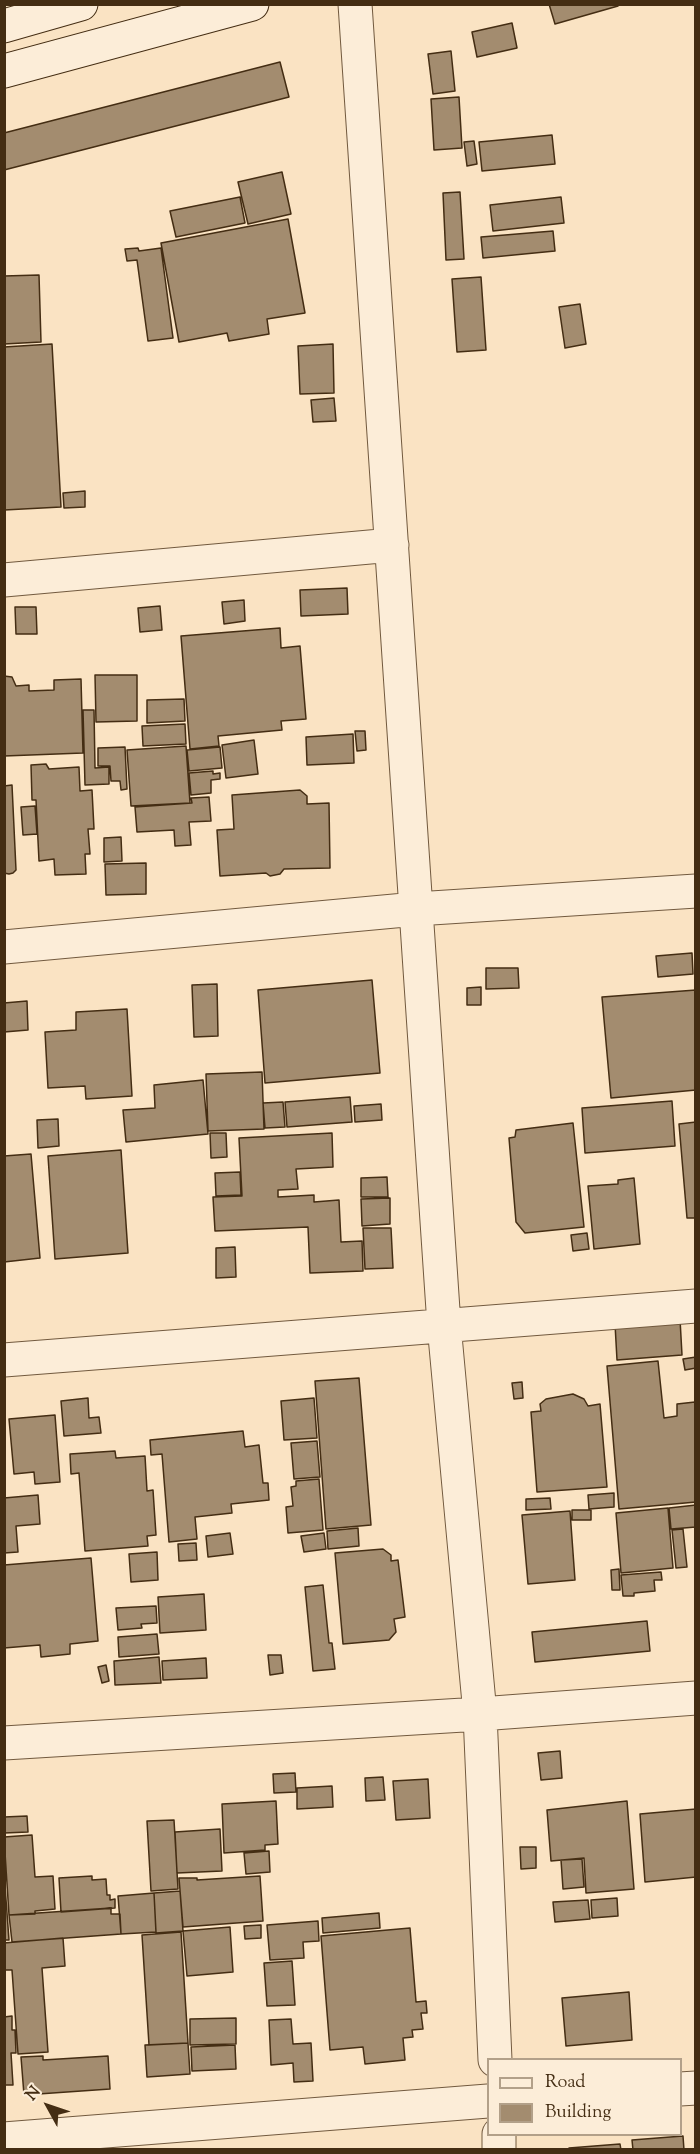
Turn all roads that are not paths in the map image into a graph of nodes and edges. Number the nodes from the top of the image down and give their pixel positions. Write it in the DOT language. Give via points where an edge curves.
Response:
graph roads {
  1 [pos="81,4"];
  2 [pos="252,4"];
  3 [pos="355,4"];
  4 [pos="4,26"];
  5 [pos="4,71"];
  6 [pos="392,545"];
  7 [pos="4,580"];
  8 [pos="696,891"];
  9 [pos="416,909"];
  10 [pos="4,947"];
  11 [pos="696,1306"];
  12 [pos="444,1325"];
  13 [pos="4,1360"];
  14 [pos="696,1698"];
  15 [pos="480,1714"];
  16 [pos="4,1743"];
  17 [pos="495,2058"];
  18 [pos="487,2101"];
  19 [pos="4,2139"];
  1 -- 4 [label="street"];
  2 -- 5 [label="street"];
  3 -- 6 [label="street"];
  6 -- 7 [label="street"];
  6 -- 9 [label="street"];
  8 -- 9 [label="street"];
  9 -- 10 [label="street"];
  9 -- 12 [label="street"];
  11 -- 12 [label="street"];
  12 -- 13 [label="street"];
  12 -- 15 [label="street"];
  14 -- 15 [label="street"];
  15 -- 16 [label="street"];
  15 -- 17 [label="street"];
  18 -- 19 [label="street"];
}
